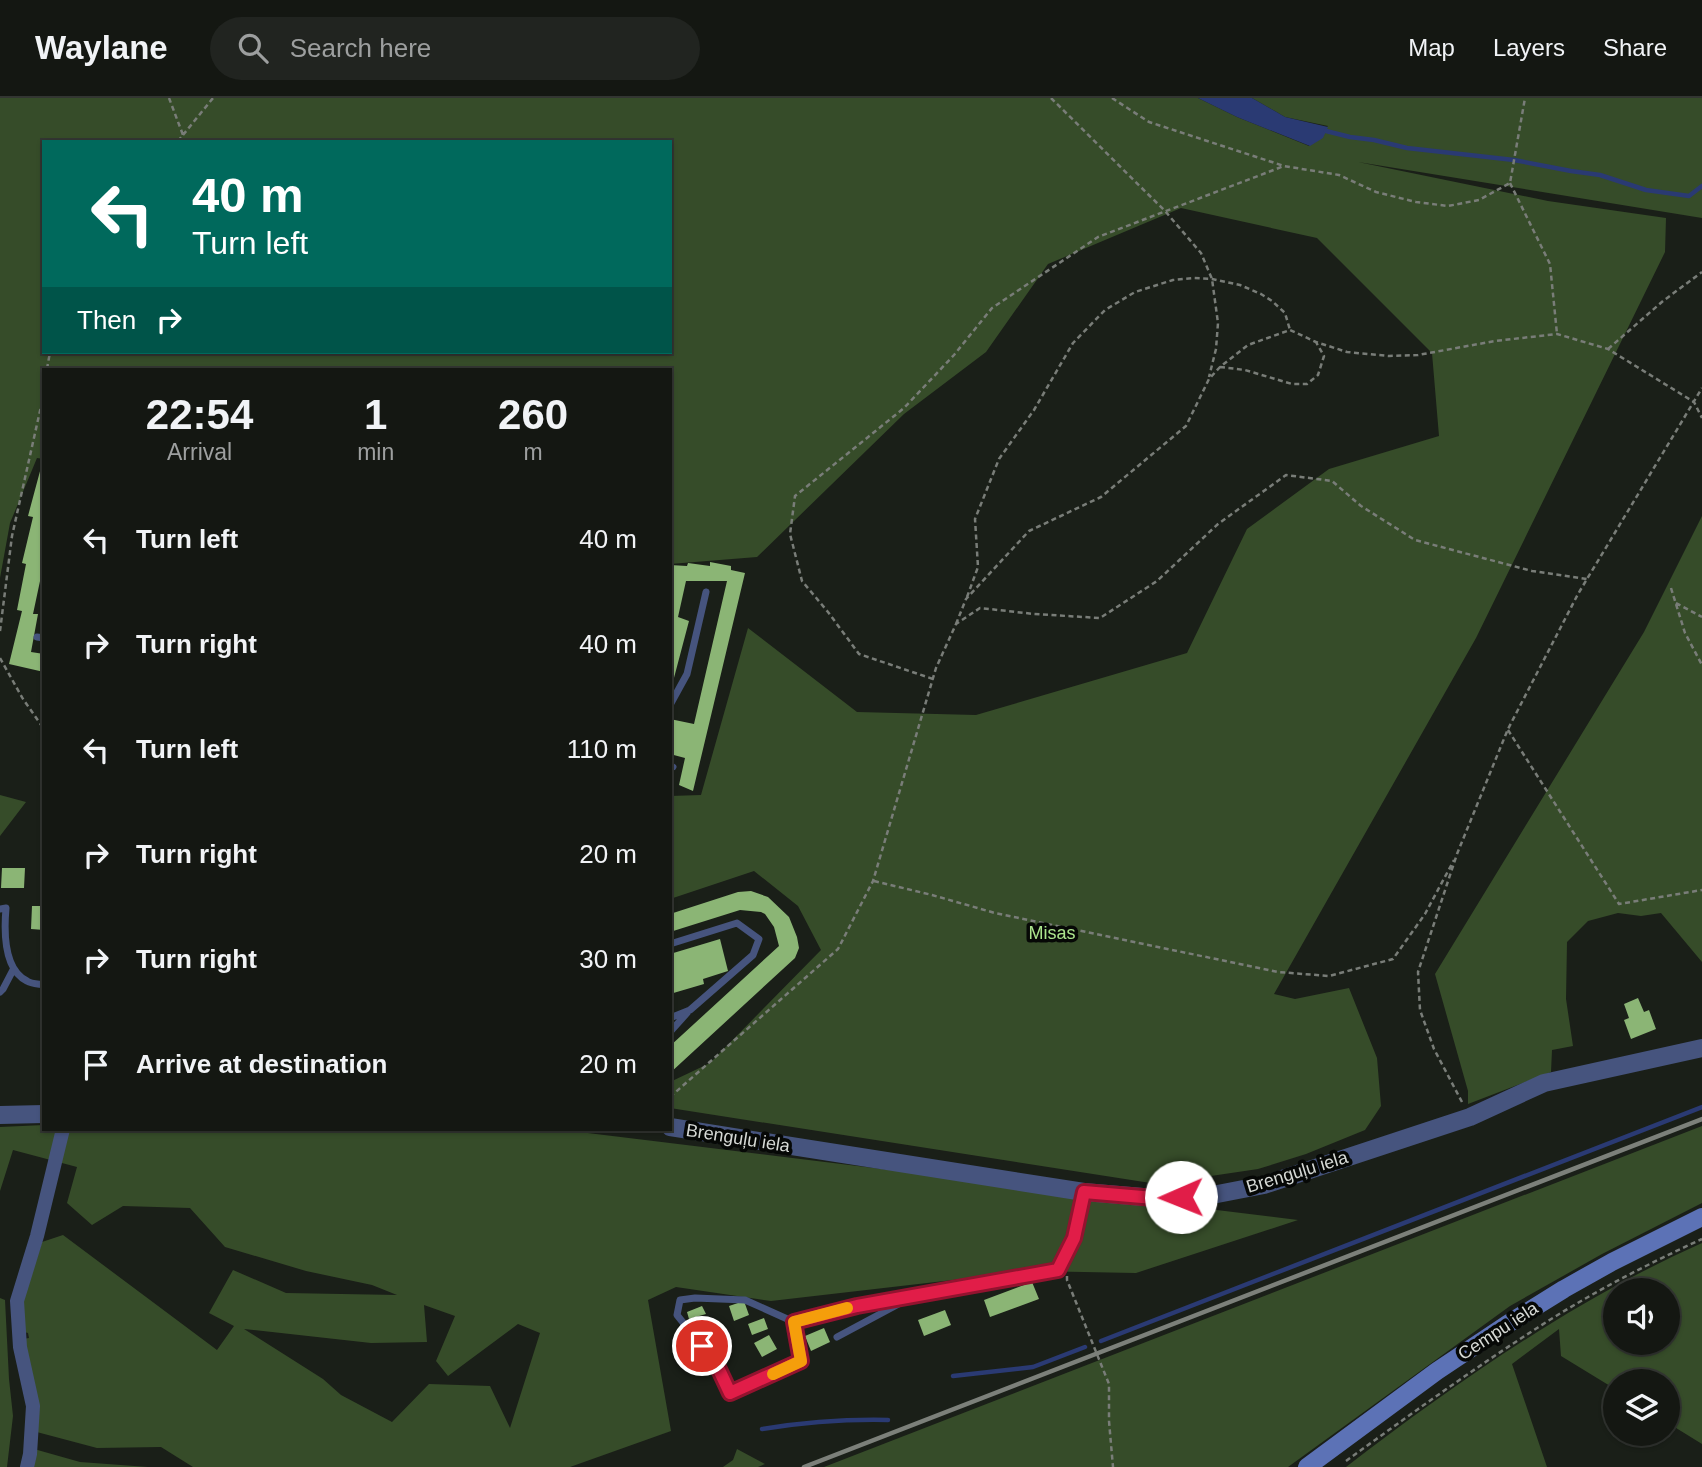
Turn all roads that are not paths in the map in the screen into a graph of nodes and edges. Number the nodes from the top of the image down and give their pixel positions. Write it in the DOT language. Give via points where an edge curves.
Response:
graph roads {
  1 [pos="706,592"];
  2 [pos="672,701"];
  3 [pos="0,909"];
  4 [pos="672,943"];
  5 [pos="13,970"];
  6 [pos="42,985"];
  7 [pos="0,992"];
  8 [pos="690,1010"];
  9 [pos="672,1017"];
  10 [pos="672,1030"];
  11 [pos="1702,1048"];
  12 [pos="42,1114"];
  13 [pos="0,1115"];
  14 [pos="672,1127"];
  15 [pos="63,1131"];
  16 [pos="1084,1192"];
  17 [pos="1702,1217"];
  18 [pos="914,1296"];
  19 [pos="794,1322"];
  20 [pos="838,1337"];
  21 [pos="27,1467"];
  22 [pos="1307,1467"];
  1 -- 2 [label="lane" via="687,674"];
  3 -- 5 [label="lane" via="6,908 4,934"];
  4 -- 8 [label="lane" via="737,923 759,939 753,955"];
  5 -- 6 [label="lane" via="27,982"];
  5 -- 7 [label="lane"];
  8 -- 9 [label="lane"];
  8 -- 10 [label="lane"];
  11 -- 16 [label="street, Brenguļu iela" via="1544,1083 1470,1117 1264,1185 1154,1198"];
  12 -- 13 [label="street"];
  14 -- 16 [label="street, Brenguļu iela"];
  15 -- 21 [label="street" via="17,1301 20,1347 33,1406"];
  16 -- 18 [label="lane" via="1074,1238 1058,1270"];
  17 -- 22 [label="main road, Cempu iela" via="1612,1262 1506,1325"];
  18 -- 19 [label="lane"];
  18 -- 20 [label="lane"];
  19 -- 19 [label="lane" via="745,1300 680,1300 677,1315 715,1361 730,1393 801,1361"];
}
